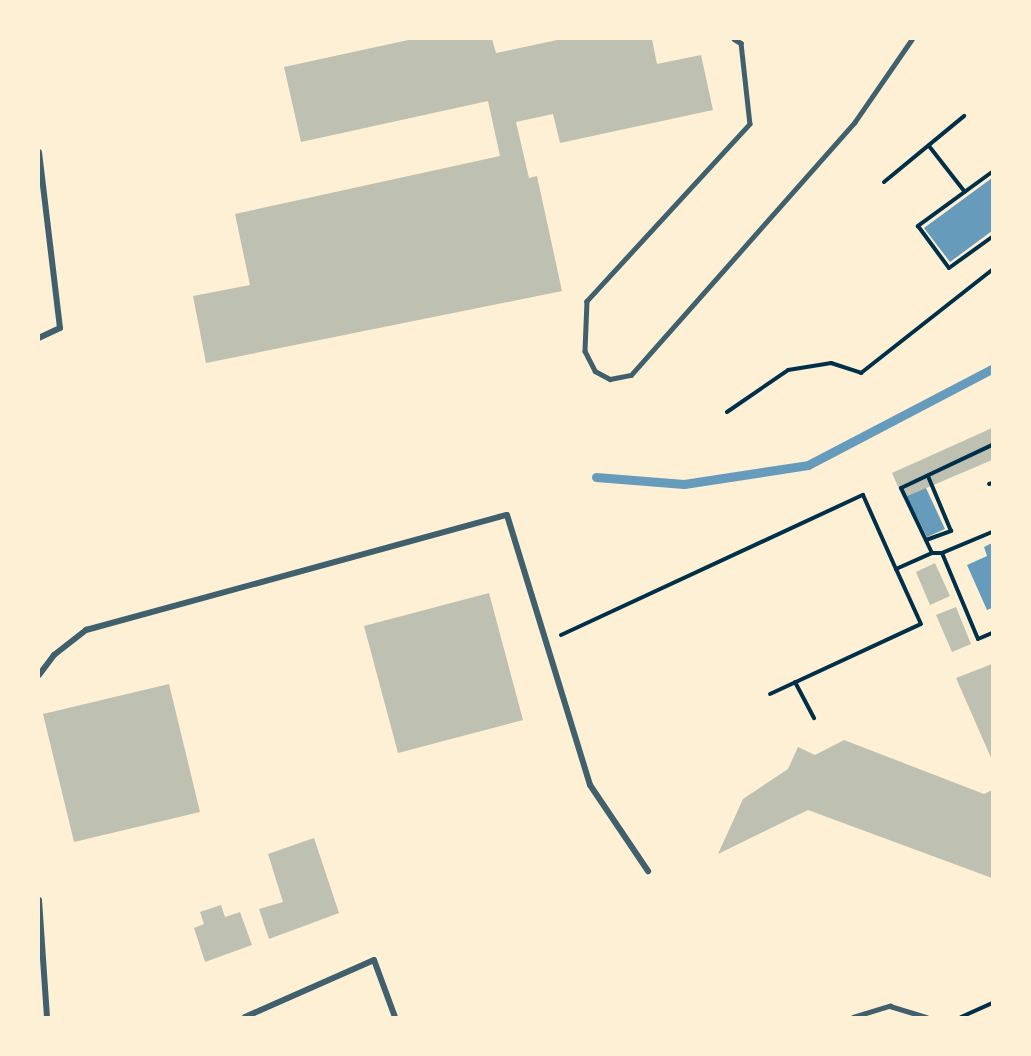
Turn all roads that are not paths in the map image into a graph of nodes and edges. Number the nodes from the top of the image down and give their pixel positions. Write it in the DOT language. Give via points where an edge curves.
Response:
graph roads {
  1 [pos="734,39"];
  2 [pos="912,39"];
  3 [pos="39,152"];
  4 [pos="39,338"];
  5 [pos="39,675"];
  6 [pos="648,871"];
  7 [pos="39,900"];
  8 [pos="47,1017"];
  9 [pos="245,1017"];
  10 [pos="395,1017"];
  11 [pos="853,1017"];
  12 [pos="926,1017"];
  1 -- 2 [label="lane" via="741,44 750,124 587,301 585,351 595,371 610,379 631,375 639,366 854,123"];
  3 -- 4 [label="street" via="60,328"];
  5 -- 6 [label="street" via="54,655 86,630 507,515 590,785"];
  7 -- 8 [label="street"];
  9 -- 10 [label="street" via="374,960"];
  11 -- 12 [label="lane" via="890,1006"];
}
